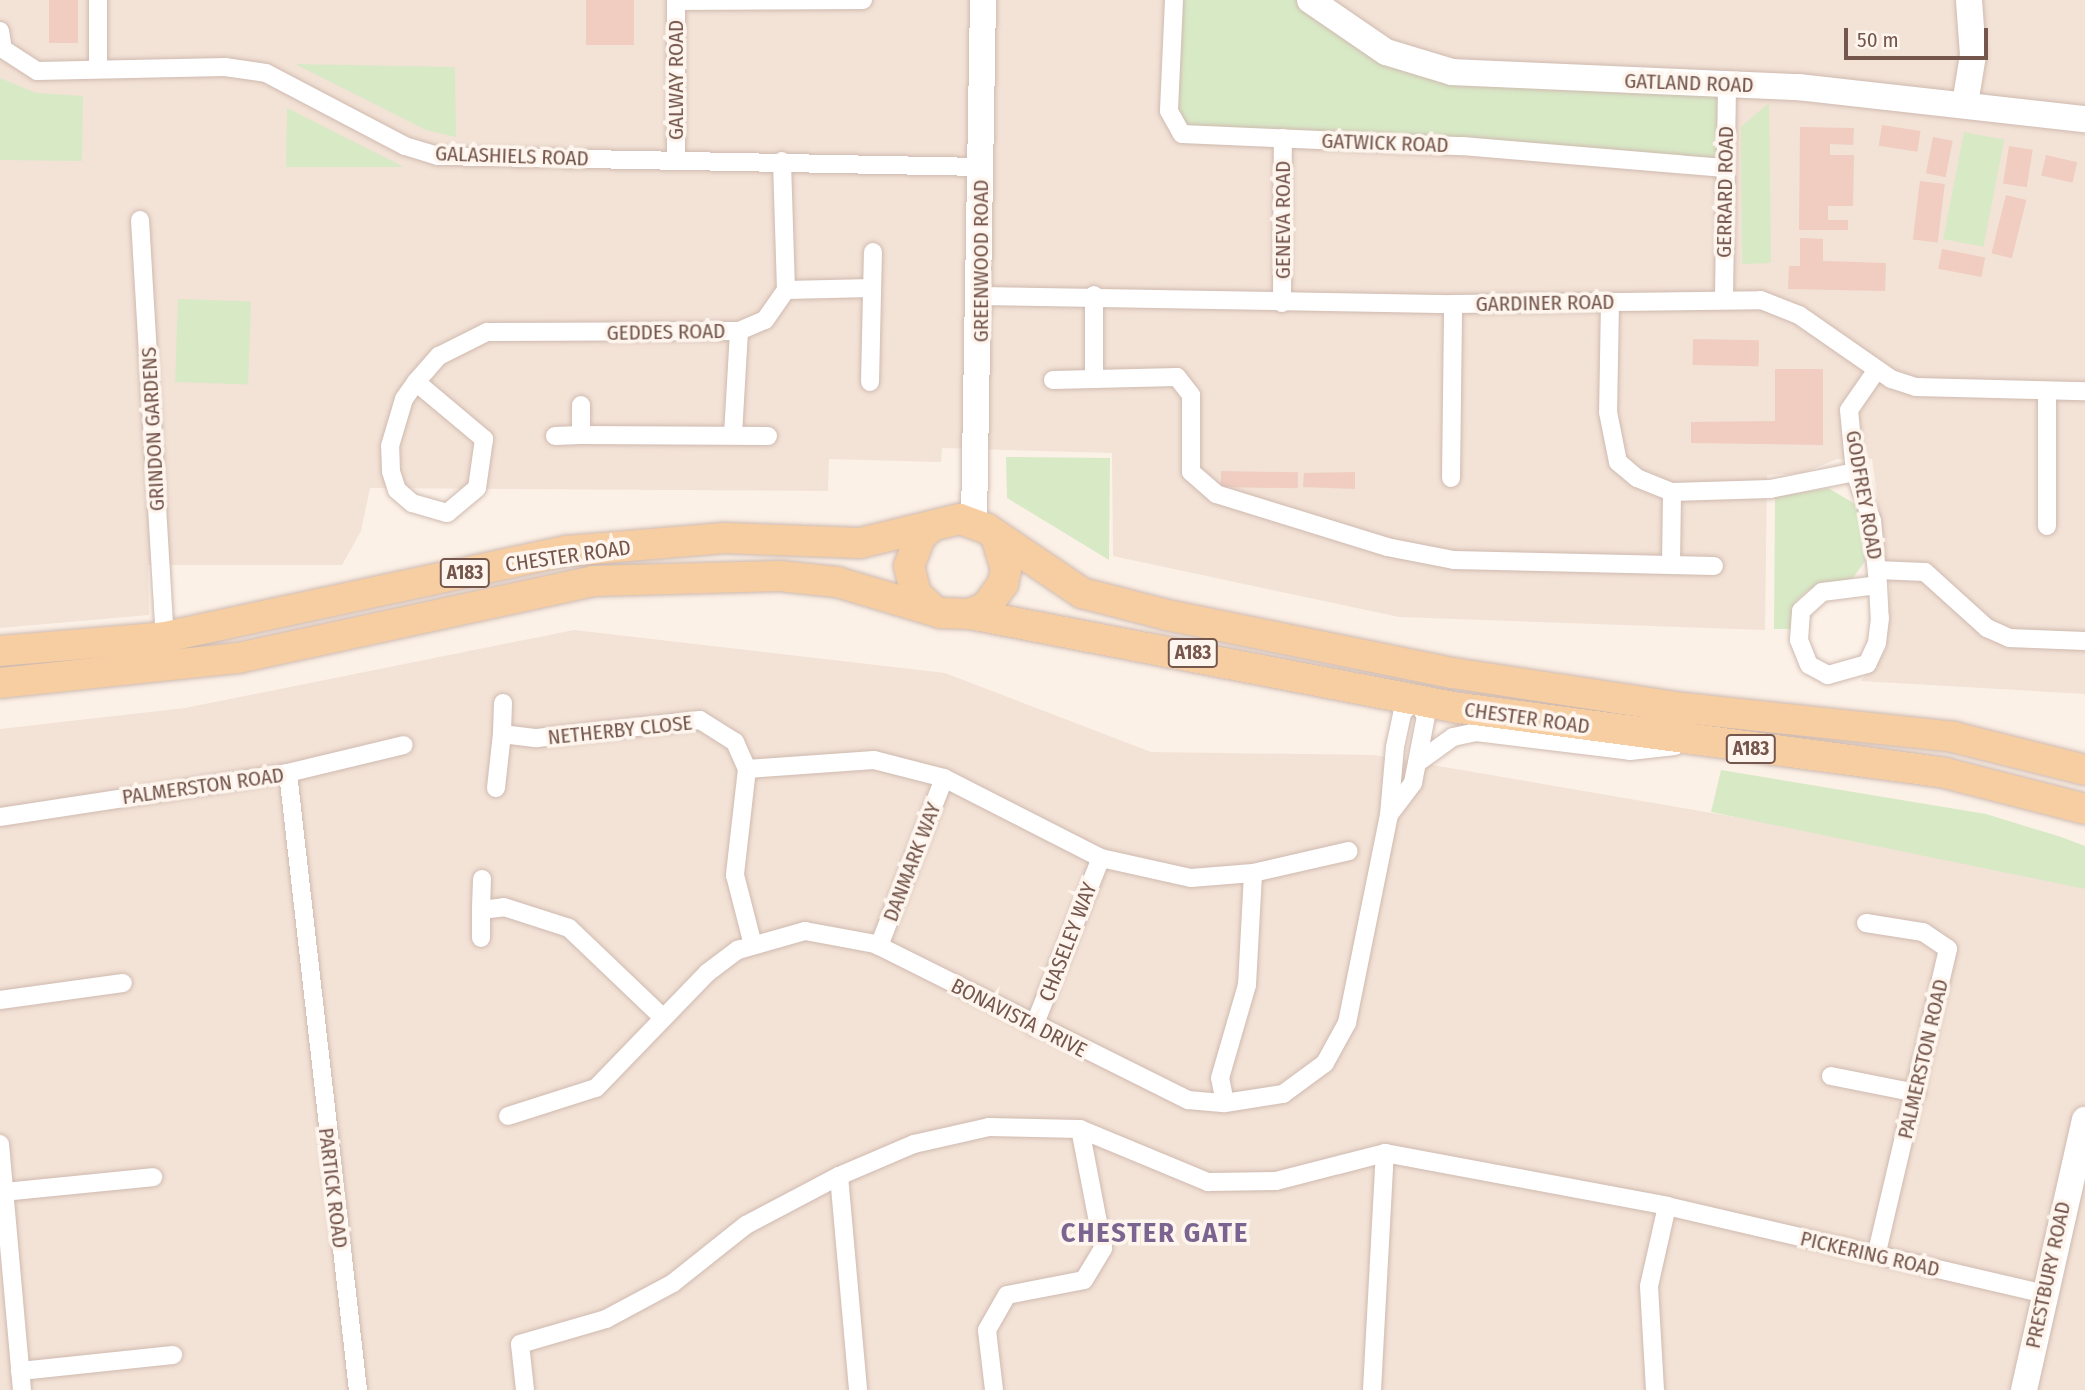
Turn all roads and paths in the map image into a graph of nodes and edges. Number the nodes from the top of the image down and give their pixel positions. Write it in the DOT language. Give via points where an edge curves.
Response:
graph roads {
  1 [pos="98,0"];
  2 [pos="863,0"];
  3 [pos="983,0"];
  4 [pos="1174,0"];
  5 [pos="1310,0"];
  6 [pos="1969,0"];
  7 [pos="676,1"];
  8 [pos="0,31"];
  9 [pos="99,69"];
  10 [pos="1727,85"];
  11 [pos="1965,104"];
  12 [pos="2085,118"];
  13 [pos="1283,138"];
  14 [pos="676,160"];
  15 [pos="782,161"];
  16 [pos="982,167"];
  17 [pos="1725,167"];
  18 [pos="140,220"];
  19 [pos="873,252"];
  20 [pos="872,288"];
  21 [pos="786,290"];
  22 [pos="1094,295"];
  23 [pos="981,296"];
  24 [pos="1724,299"];
  25 [pos="1610,302"];
  26 [pos="1282,303"];
  27 [pos="1453,304"];
  28 [pos="739,331"];
  29 [pos="1876,371"];
  30 [pos="1094,379"];
  31 [pos="1052,380"];
  32 [pos="416,382"];
  33 [pos="870,382"];
  34 [pos="2085,390"];
  35 [pos="2047,394"];
  36 [pos="582,405"];
  37 [pos="581,435"];
  38 [pos="733,435"];
  39 [pos="555,436"];
  40 [pos="768,436"];
  41 [pos="1855,472"];
  42 [pos="1451,478"];
  43 [pos="1672,492"];
  44 [pos="932,526"];
  45 [pos="2047,526"];
  46 [pos="986,531"];
  47 [pos="1671,565"];
  48 [pos="1714,566"];
  49 [pos="1878,578"];
  50 [pos="929,606"];
  51 [pos="970,614"];
  52 [pos="165,637"];
  53 [pos="2085,641"];
  54 [pos="0,651"];
  55 [pos="1420,667"];
  56 [pos="0,683"];
  57 [pos="1415,699"];
  58 [pos="503,704"];
  59 [pos="502,734"];
  60 [pos="1699,743"];
  61 [pos="404,745"];
  62 [pos="1417,763"];
  63 [pos="747,769"];
  64 [pos="2085,770"];
  65 [pos="288,773"];
  66 [pos="944,778"];
  67 [pos="496,788"];
  68 [pos="2057,800"];
  69 [pos="2085,809"];
  70 [pos="1389,815"];
  71 [pos="2085,816"];
  72 [pos="0,817"];
  73 [pos="1349,851"];
  74 [pos="1101,858"];
  75 [pos="1253,873"];
  76 [pos="482,879"];
  77 [pos="481,910"];
  78 [pos="1866,923"];
  79 [pos="481,938"];
  80 [pos="753,945"];
  81 [pos="879,946"];
  82 [pos="123,983"];
  83 [pos="0,1000"];
  84 [pos="662,1017"];
  85 [pos="1034,1026"];
  86 [pos="1831,1076"];
  87 [pos="1916,1093"];
  88 [pos="1225,1103"];
  89 [pos="508,1116"];
  90 [pos="2085,1120"];
  91 [pos="1080,1129"];
  92 [pos="0,1144"];
  93 [pos="1385,1153"];
  94 [pos="839,1176"];
  95 [pos="153,1177"];
  96 [pos="4,1192"];
  97 [pos="1667,1206"];
  98 [pos="1876,1255"];
  99 [pos="2044,1294"];
  100 [pos="173,1356"];
  101 [pos="20,1371"];
  102 [pos="22,1390"];
  103 [pos="358,1390"];
  104 [pos="525,1390"];
  105 [pos="859,1390"];
  106 [pos="993,1390"];
  107 [pos="1372,1390"];
  108 [pos="1655,1390"];
  109 [pos="2024,1390"];
  1 -- 9 [label="street"];
  2 -- 7 [label="street"];
  3 -- 16 [label="street, GREENWOOD ROAD"];
  4 -- 13 [label="street, GATWICK ROAD" via="1168,111 1182,134"];
  5 -- 10 [label="street, GATLAND ROAD" via="1386,52 1452,72"];
  6 -- 11 [label="street" via="1973,55"];
  7 -- 14 [label="street, GALWAY ROAD"];
  8 -- 9 [label="street, GALASHIELS ROAD" via="3,49 37,71"];
  9 -- 14 [label="street, GALASHIELS ROAD" via="225,67 266,73 405,146 438,156"];
  10 -- 11 [label="street, GATLAND ROAD"];
  10 -- 17 [label="street, GERRARD ROAD"];
  11 -- 12 [label="street, GATLAND ROAD"];
  13 -- 17 [label="street, GATWICK ROAD"];
  13 -- 26 [label="street, GENEVA ROAD"];
  14 -- 15 [label="street, GALASHIELS ROAD"];
  15 -- 16 [label="street, GALASHIELS ROAD"];
  15 -- 21 [label="street"];
  16 -- 23 [label="street, GREENWOOD ROAD"];
  17 -- 24 [label="street, GERRARD ROAD"];
  18 -- 52 [label="street, GRINDON GARDENS"];
  19 -- 20 [label="street"];
  20 -- 21 [label="street"];
  20 -- 33 [label="street"];
  21 -- 28 [label="street, GEDDES ROAD" via="765,320"];
  22 -- 23 [label="street, GARDINER ROAD"];
  22 -- 26 [label="street, GARDINER ROAD"];
  22 -- 30 [label="street"];
  23 -- 46 [label="street, GREENWOOD ROAD"];
  24 -- 25 [label="street, GARDINER ROAD"];
  24 -- 29 [label="street, GARDINER ROAD" via="1761,300 1799,315"];
  25 -- 27 [label="street, GARDINER ROAD"];
  25 -- 43 [label="street" via="1608,412 1618,462"];
  26 -- 27 [label="street, GARDINER ROAD"];
  27 -- 42 [label="street"];
  28 -- 32 [label="street, GEDDES ROAD" via="487,332 439,356"];
  28 -- 38 [label="street"];
  29 -- 35 [label="street, GARDINER ROAD" via="1916,387"];
  29 -- 41 [label="street, GODFREY ROAD" via="1849,410"];
  30 -- 31 [label="street"];
  30 -- 47 [label="street" via="1177,377 1191,396 1191,472 1216,494 1387,547 1454,560"];
  32 -- 32 [label="street, GEDDES ROAD" via="396,422 391,471 397,490 412,503 447,513 477,488 484,439"];
  34 -- 35 [label="street, GARDINER ROAD"];
  35 -- 45 [label="street"];
  36 -- 37 [label="street"];
  37 -- 38 [label="street"];
  37 -- 39 [label="street"];
  38 -- 40 [label="street"];
  41 -- 43 [label="street" via="1770,488"];
  41 -- 49 [label="street, GODFREY ROAD" via="1872,521"];
  43 -- 47 [label="street"];
  44 -- 46 [label="main road, CHESTER ROAD / A183"];
  44 -- 50 [label="main road" via="916,543 909,566 916,594"];
  44 -- 52 [label="main road, CHESTER ROAD / A183" via="860,543 724,538 567,551"];
  46 -- 51 [label="main road" via="1006,569 1003,584 986,607"];
  46 -- 55 [label="main road, CHESTER ROAD / A183" via="1082,593"];
  47 -- 48 [label="street"];
  49 -- 49 [label="street, GODFREY ROAD" via="1877,643 1867,664 1828,675 1809,665 1799,640 1801,611 1822,592"];
  49 -- 53 [label="street" via="1925,572 1987,628 2009,638"];
  50 -- 51 [label="main road, CHESTER ROAD / A183"];
  50 -- 56 [label="main road, CHESTER ROAD / A183" via="837,582 780,576 593,581 238,658 125,675"];
  51 -- 57 [label="main road, CHESTER ROAD / A183"];
  52 -- 54 [label="main road, CHESTER ROAD / A183"];
  55 -- 57 [label="main road"];
  55 -- 64 [label="main road, CHESTER ROAD / A183" via="1674,707 1953,737"];
  57 -- 60 [label="main road, CHESTER ROAD / A183"];
  57 -- 62 [label="street, BONAVISTA DRIVE" via="1426,716"];
  57 -- 70 [label="street, BONAVISTA DRIVE" via="1400,724 1388,784"];
  58 -- 59 [label="street"];
  59 -- 63 [label="street, NETHERBY CLOSE" via="537,738 700,720 735,742"];
  59 -- 67 [label="street"];
  60 -- 62 [label="street" via="1630,751 1476,732 1453,737"];
  60 -- 68 [label="main road, CHESTER ROAD / A183" via="1945,773"];
  61 -- 65 [label="street, PALMERSTON ROAD"];
  62 -- 70 [label="street, BONAVISTA DRIVE" via="1413,783"];
  63 -- 66 [label="street" via="874,760"];
  63 -- 80 [label="street" via="735,875"];
  65 -- 72 [label="street, PALMERSTON ROAD"];
  65 -- 103 [label="street, PARTICK ROAD" via="308,987"];
  66 -- 74 [label="street"];
  66 -- 81 [label="street, DANMARK WAY"];
  68 -- 69 [label="main road, CHESTER ROAD / A183"];
  68 -- 71 [label="street"];
  70 -- 88 [label="street, BONAVISTA DRIVE" via="1347,1023 1325,1063 1283,1094"];
  73 -- 75 [label="street"];
  74 -- 75 [label="street" via="1191,878"];
  74 -- 85 [label="street, CHASELEY WAY"];
  75 -- 88 [label="street" via="1247,985 1220,1078"];
  76 -- 77 [label="street"];
  77 -- 79 [label="street"];
  77 -- 84 [label="street" via="504,907 569,928"];
  78 -- 87 [label="street, PALMERSTON ROAD" via="1923,932 1948,949"];
  80 -- 81 [label="street, BONAVISTA DRIVE" via="806,931 849,934"];
  80 -- 84 [label="street, BONAVISTA DRIVE" via="707,973"];
  81 -- 85 [label="street, BONAVISTA DRIVE"];
  82 -- 83 [label="street"];
  84 -- 89 [label="street, BONAVISTA DRIVE" via="596,1088"];
  85 -- 88 [label="street, BONAVISTA DRIVE" via="1144,1083 1188,1100"];
  86 -- 87 [label="street"];
  87 -- 98 [label="street, PALMERSTON ROAD"];
  90 -- 99 [label="street, PRESTBURY ROAD"];
  91 -- 93 [label="street" via="1208,1182 1276,1181"];
  91 -- 94 [label="street" via="989,1127 914,1144"];
  91 -- 106 [label="street" via="1103,1248 1084,1280 1007,1295 987,1330"];
  92 -- 96 [label="street"];
  93 -- 97 [label="street, PICKERING ROAD"];
  93 -- 107 [label="street"];
  94 -- 104 [label="street" via="746,1225 673,1283 606,1319 520,1344"];
  94 -- 105 [label="street"];
  95 -- 96 [label="street"];
  96 -- 101 [label="street"];
  97 -- 98 [label="street, PICKERING ROAD"];
  97 -- 108 [label="street" via="1649,1286"];
  98 -- 99 [label="street, PICKERING ROAD"];
  99 -- 109 [label="street, PRESTBURY ROAD"];
  100 -- 101 [label="street"];
  101 -- 102 [label="street"];
}
